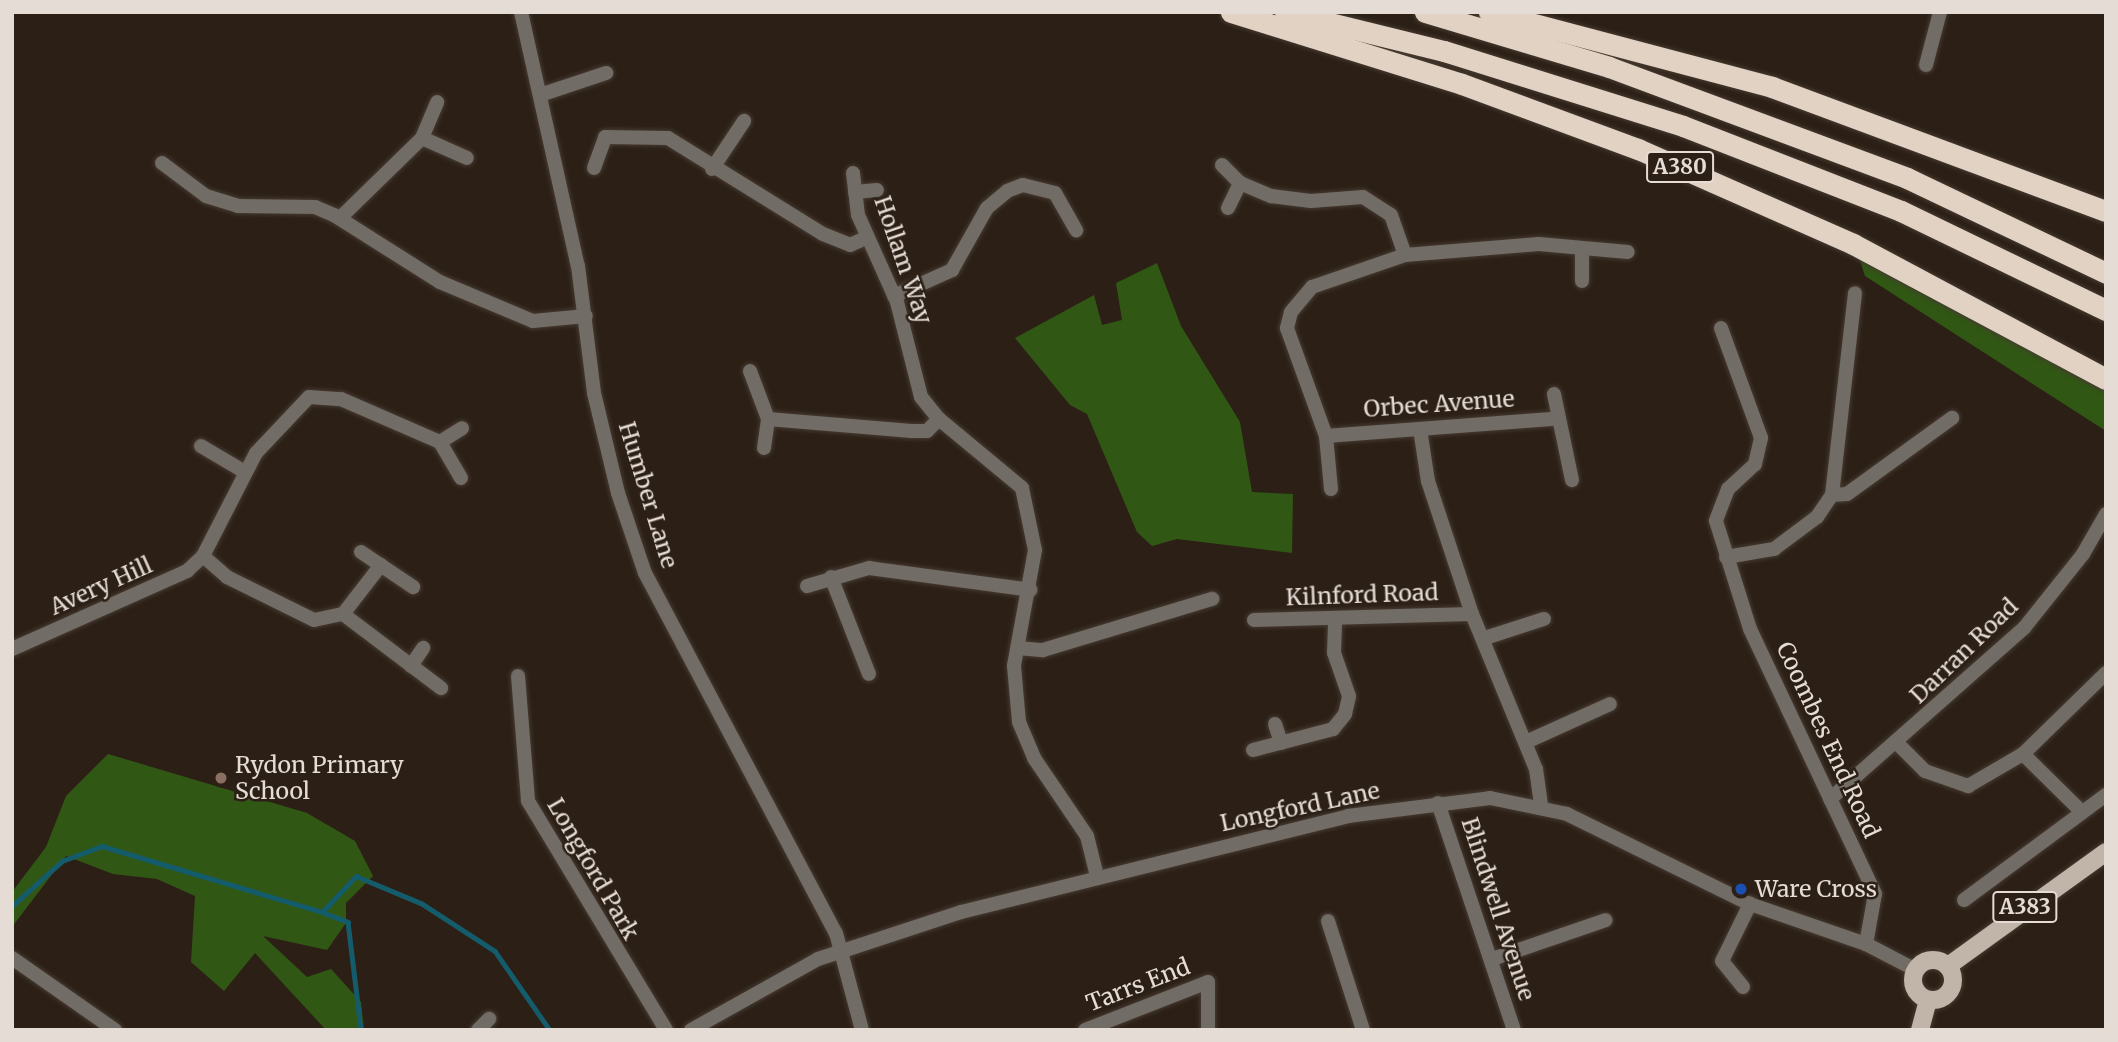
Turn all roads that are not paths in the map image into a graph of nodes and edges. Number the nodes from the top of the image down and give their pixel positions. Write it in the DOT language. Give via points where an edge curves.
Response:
graph roads {
  1 [pos="522,12"];
  2 [pos="1231,12"];
  3 [pos="1285,12"];
  4 [pos="1425,12"];
  5 [pos="1489,12"];
  6 [pos="1940,12"];
  7 [pos="1926,65"];
  8 [pos="606,73"];
  9 [pos="540,95"];
  10 [pos="437,102"];
  11 [pos="744,121"];
  12 [pos="422,138"];
  13 [pos="467,158"];
  14 [pos="162,163"];
  15 [pos="1222,166"];
  16 [pos="593,168"];
  17 [pos="712,169"];
  18 [pos="853,173"];
  19 [pos="1240,183"];
  20 [pos="877,190"];
  21 [pos="855,191"];
  22 [pos="1228,208"];
  23 [pos="2106,211"];
  24 [pos="340,218"];
  25 [pos="1076,230"];
  26 [pos="866,238"];
  27 [pos="1581,250"];
  28 [pos="1628,252"];
  29 [pos="1405,255"];
  30 [pos="2106,273"];
  31 [pos="1582,281"];
  32 [pos="1856,293"];
  33 [pos="894,296"];
  34 [pos="2106,310"];
  35 [pos="586,316"];
  36 [pos="1721,327"];
  37 [pos="750,371"];
  38 [pos="2106,379"];
  39 [pos="1554,394"];
  40 [pos="1952,418"];
  41 [pos="768,419"];
  42 [pos="939,419"];
  43 [pos="1555,419"];
  44 [pos="461,428"];
  45 [pos="1420,429"];
  46 [pos="1326,436"];
  47 [pos="440,442"];
  48 [pos="201,446"];
  49 [pos="764,448"];
  50 [pos="244,472"];
  51 [pos="461,478"];
  52 [pos="1572,480"];
  53 [pos="1331,489"];
  54 [pos="1832,495"];
  55 [pos="2106,514"];
  56 [pos="361,552"];
  57 [pos="203,556"];
  58 [pos="1726,557"];
  59 [pos="381,565"];
  60 [pos="831,577"];
  61 [pos="807,586"];
  62 [pos="413,587"];
  63 [pos="1031,590"];
  64 [pos="1212,599"];
  65 [pos="343,614"];
  66 [pos="1472,614"];
  67 [pos="1544,619"];
  68 [pos="1254,620"];
  69 [pos="1335,620"];
  70 [pos="1485,638"];
  71 [pos="424,648"];
  72 [pos="1018,648"];
  73 [pos="12,649"];
  74 [pos="411,666"];
  75 [pos="2106,673"];
  76 [pos="869,674"];
  77 [pos="518,676"];
  78 [pos="441,688"];
  79 [pos="1610,704"];
  80 [pos="1275,724"];
  81 [pos="1526,742"];
  82 [pos="1281,743"];
  83 [pos="1896,743"];
  84 [pos="1253,750"];
  85 [pos="2023,754"];
  86 [pos="2106,795"];
  87 [pos="1830,799"];
  88 [pos="1438,803"];
  89 [pos="1541,805"];
  90 [pos="2082,812"];
  91 [pos="2106,852"];
  92 [pos="1097,877"];
  93 [pos="1964,900"];
  94 [pos="1750,904"];
  95 [pos="1606,920"];
  96 [pos="1328,921"];
  97 [pos="1866,944"];
  98 [pos="842,953"];
  99 [pos="12,958"];
  100 [pos="1492,959"];
  101 [pos="1948,966"];
  102 [pos="1916,970"];
  103 [pos="1742,987"];
  104 [pos="1928,1000"];
  105 [pos="115,1030"];
  106 [pos="666,1030"];
  107 [pos="691,1030"];
  108 [pos="862,1030"];
  109 [pos="1085,1030"];
  110 [pos="1208,1030"];
  111 [pos="1363,1030"];
  112 [pos="1514,1030"];
  113 [pos="1920,1030"];
  1 -- 9 [label="street, Humber Lane"];
  2 -- 38 [label="highway, A380" via="1550,114 1698,174 1853,244"];
  3 -- 34 [label="highway, A380" via="1444,51 1683,126 1900,211"];
  4 -- 30 [label="highway" via="1609,67 1895,174"];
  5 -- 23 [label="highway" via="1772,87"];
  6 -- 7 [label="street"];
  8 -- 9 [label="street"];
  9 -- 35 [label="street, Humber Lane"];
  10 -- 12 [label="street"];
  11 -- 17 [label="street"];
  12 -- 13 [label="street"];
  12 -- 24 [label="street"];
  14 -- 24 [label="street" via="206,196 238,205 315,207"];
  15 -- 19 [label="street"];
  16 -- 17 [label="street" via="606,137 668,138"];
  17 -- 26 [label="street" via="823,234 850,245"];
  18 -- 21 [label="street, Hollam Way"];
  19 -- 22 [label="street"];
  19 -- 29 [label="street" via="1311,201 1363,197 1391,215"];
  20 -- 21 [label="street, Hollam Way"];
  21 -- 26 [label="street, Hollam Way"];
  24 -- 35 [label="street" via="440,282 533,321"];
  25 -- 33 [label="street" via="1055,193 1016,188 987,208 952,270"];
  26 -- 33 [label="street, Hollam Way"];
  27 -- 28 [label="street"];
  27 -- 29 [label="street" via="1539,244"];
  27 -- 31 [label="street"];
  29 -- 46 [label="street" via="1312,287 1291,312 1289,340"];
  32 -- 54 [label="street"];
  33 -- 42 [label="street, Hollam Way" via="921,397"];
  35 -- 98 [label="street, Humber Lane" via="594,393 645,573"];
  36 -- 58 [label="street, Coombes End Road" via="1761,438 1755,464 1728,489 1716,521"];
  37 -- 41 [label="street"];
  39 -- 43 [label="street"];
  40 -- 54 [label="street" via="1847,494"];
  41 -- 42 [label="street" via="927,431"];
  41 -- 49 [label="street"];
  42 -- 63 [label="street, Hollam Way" via="1021,488 1035,550"];
  43 -- 45 [label="street, Orbec Avenue"];
  43 -- 52 [label="street"];
  44 -- 47 [label="street"];
  45 -- 46 [label="street, Orbec Avenue"];
  45 -- 66 [label="street" via="1428,481"];
  46 -- 53 [label="street"];
  47 -- 50 [label="street, Avery Hill" via="316,395 298,405"];
  47 -- 51 [label="street"];
  48 -- 50 [label="street"];
  50 -- 57 [label="street, Avery Hill"];
  54 -- 58 [label="street" via="1817,517 1774,549"];
  55 -- 83 [label="street, Darran Road" via="2084,554 2024,628"];
  56 -- 59 [label="street"];
  57 -- 65 [label="street" via="227,577 314,620"];
  57 -- 73 [label="street, Avery Hill" via="170,581"];
  58 -- 87 [label="street, Coombes End Road" via="1750,629"];
  59 -- 62 [label="street"];
  59 -- 65 [label="street"];
  60 -- 61 [label="street"];
  60 -- 63 [label="street" via="869,568"];
  60 -- 76 [label="street"];
  63 -- 72 [label="street, Hollam Way"];
  64 -- 72 [label="street" via="1043,650"];
  65 -- 74 [label="street"];
  66 -- 69 [label="street, Kilnford Road"];
  66 -- 70 [label="street"];
  67 -- 70 [label="street"];
  68 -- 69 [label="street, Kilnford Road"];
  69 -- 82 [label="street" via="1334,653 1349,696 1345,714 1333,729"];
  70 -- 81 [label="street"];
  71 -- 74 [label="street"];
  72 -- 92 [label="street, Hollam Way" via="1019,722 1034,758 1087,836"];
  74 -- 78 [label="street"];
  75 -- 85 [label="street"];
  77 -- 106 [label="street, Longford Park" via="528,801"];
  79 -- 81 [label="street"];
  80 -- 82 [label="street"];
  81 -- 89 [label="street"];
  82 -- 84 [label="street"];
  83 -- 85 [label="street" via="1925,771 1968,786"];
  83 -- 87 [label="street, Darran Road"];
  85 -- 90 [label="street"];
  86 -- 90 [label="street"];
  87 -- 97 [label="street, Coombes End Road" via="1875,894"];
  88 -- 89 [label="street, Longford Lane" via="1490,799"];
  88 -- 92 [label="street, Longford Lane" via="1348,816"];
  88 -- 100 [label="street, Blindwell Avenue"];
  89 -- 94 [label="street, Longford Lane" via="1608,831"];
  90 -- 93 [label="street"];
  91 -- 101 [label="main road, A383"];
  92 -- 98 [label="street, Longford Lane"];
  94 -- 97 [label="street, Longford Lane"];
  94 -- 103 [label="street" via="1722,961"];
  95 -- 100 [label="street"];
  96 -- 111 [label="street"];
  97 -- 102 [label="street, Longford Lane"];
  98 -- 107 [label="street, Longford Lane" via="818,959"];
  98 -- 108 [label="street, Humber Lane"];
  99 -- 105 [label="street"];
  100 -- 112 [label="street, Blindwell Avenue"];
  101 -- 102 [label="main road, A383" via="1931,960"];
  101 -- 104 [label="main road" via="1951,990"];
  102 -- 104 [label="main road" via="1914,988"];
  104 -- 113 [label="main road"];
  109 -- 110 [label="street, Tarrs End" via="1208,982"];
}
